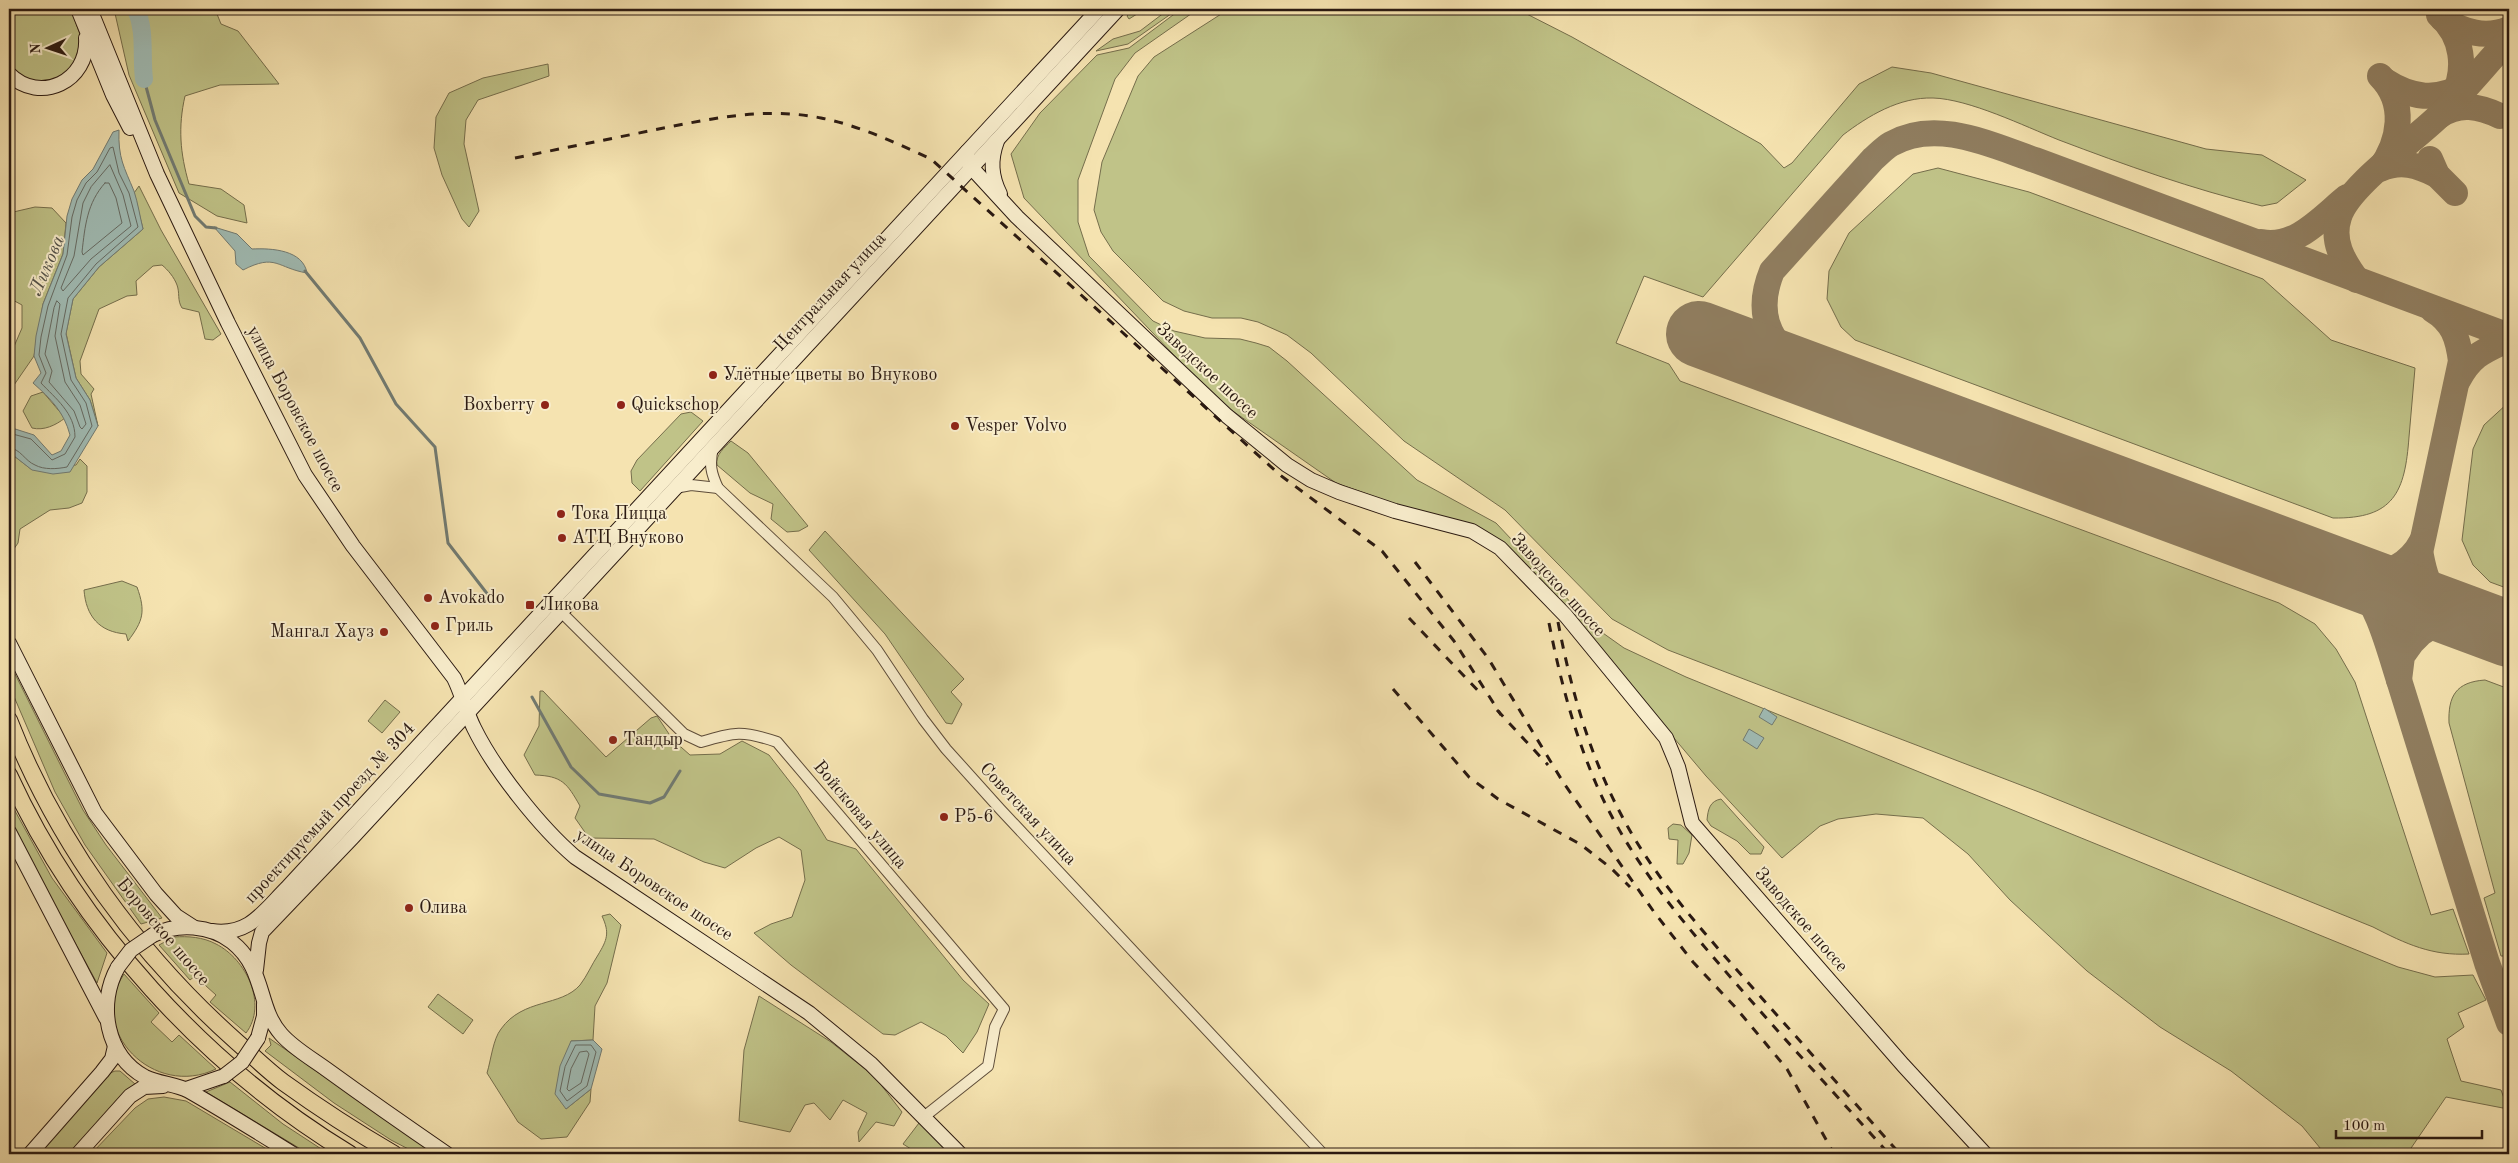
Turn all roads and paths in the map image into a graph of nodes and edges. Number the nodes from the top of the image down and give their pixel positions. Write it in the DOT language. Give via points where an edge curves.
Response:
graph roads {
  1 [pos="77,9"];
  2 [pos="90,9"];
  3 [pos="1099,9"];
  4 [pos="1118,9"];
  5 [pos="9,74"];
  6 [pos="999,137"];
  7 [pos="967,152"];
  8 [pos="971,167"];
  9 [pos="157,174"];
  10 [pos="1005,204"];
  11 [pos="713,446"];
  12 [pos="674,488"];
  13 [pos="718,488"];
  14 [pos="561,612"];
  15 [pos="9,643"];
  16 [pos="463,697"];
  17 [pos="468,712"];
  18 [pos="9,720"];
  19 [pos="9,775"];
  20 [pos="9,832"];
  21 [pos="194,928"];
  22 [pos="212,931"];
  23 [pos="256,970"];
  24 [pos="264,1001"];
  25 [pos="108,1021"];
  26 [pos="115,1046"];
  27 [pos="167,1086"];
  28 [pos="186,1089"];
  29 [pos="925,1116"];
  30 [pos="30,1154"];
  31 [pos="78,1154"];
  32 [pos="294,1154"];
  33 [pos="350,1154"];
  34 [pos="394,1154"];
  35 [pos="447,1154"];
  36 [pos="960,1154"];
  37 [pos="1323,1154"];
  38 [pos="1985,1154"];
  1 -- 5 [label="main road" via="86,47 77,72 62,82 42,88 21,83"];
  1 -- 9 [label="main road" via="113,95"];
  2 -- 9 [label="main road"];
  3 -- 7 [label="main road, Центральная улица"];
  4 -- 6 [label="main road, Центральная улица"];
  6 -- 8 [label="main road, Центральная улица"];
  6 -- 10 [label="main road" via="992,168"];
  7 -- 8 [label="main road, Заводское шоссе"];
  7 -- 16 [label="main road, Центральная улица"];
  8 -- 10 [label="main road, Заводское шоссе"];
  8 -- 11 [label="main road, Центральная улица"];
  9 -- 16 [label="main road, улица Боровское шоссе" via="305,475 348,539 454,678"];
  10 -- 38 [label="main road, Заводское шоссе" via="1244,431 1287,465 1339,492 1472,531 1500,548 1566,616 1666,738 1678,767 1692,823"];
  11 -- 12 [label="main road, Центральная улица"];
  11 -- 13 [label="street, Советская улица" via="709,462"];
  12 -- 13 [label="street" via="691,485"];
  12 -- 14 [label="main road, Центральная улица"];
  13 -- 37 [label="street, Советская улица" via="832,596 877,650 923,719 1000,810"];
  14 -- 17 [label="main road, Центральная улица"];
  14 -- 29 [label="street, Войсковая улица" via="684,734 701,742 734,732 777,742 1004,1009 995,1027 988,1066"];
  15 -- 21 [label="main road" via="95,813 156,894 176,916"];
  16 -- 17 [label="main road, улица Боровское шоссе"];
  16 -- 22 [label="main road, проектируемый проезд № 304" via="260,915 242,929"];
  17 -- 23 [label="main road, проектируемый проезд № 304" via="262,932"];
  17 -- 29 [label="main road, улица Боровское шоссе" via="477,734 510,784 565,848 597,873 809,1013 850,1045"];
  18 -- 34 [label="main road, Боровское шоссе" via="31,772 65,834 110,903 166,974 210,1018 282,1081"];
  19 -- 33 [label="main road" via="48,851 102,928 150,986 212,1050 259,1091 308,1128"];
  20 -- 25 [label="main road"];
  21 -- 22 [label="main road"];
  21 -- 25 [label="main road, bridge" via="171,929 153,935 131,950 118,967 108,989"];
  22 -- 23 [label="main road" via="231,942"];
  23 -- 24 [label="main road"];
  24 -- 28 [label="main road, bridge" via="258,1038 242,1062 224,1076"];
  24 -- 35 [label="main road" via="277,1029 288,1041"];
  25 -- 26 [label="main road"];
  26 -- 27 [label="main road" via="134,1069"];
  26 -- 30 [label="main road" via="106,1067"];
  27 -- 28 [label="main road"];
  27 -- 31 [label="main road" via="144,1087 134,1092"];
  28 -- 32 [label="main road"];
  29 -- 36 [label="main road, улица Боровское шоссе"];
}
